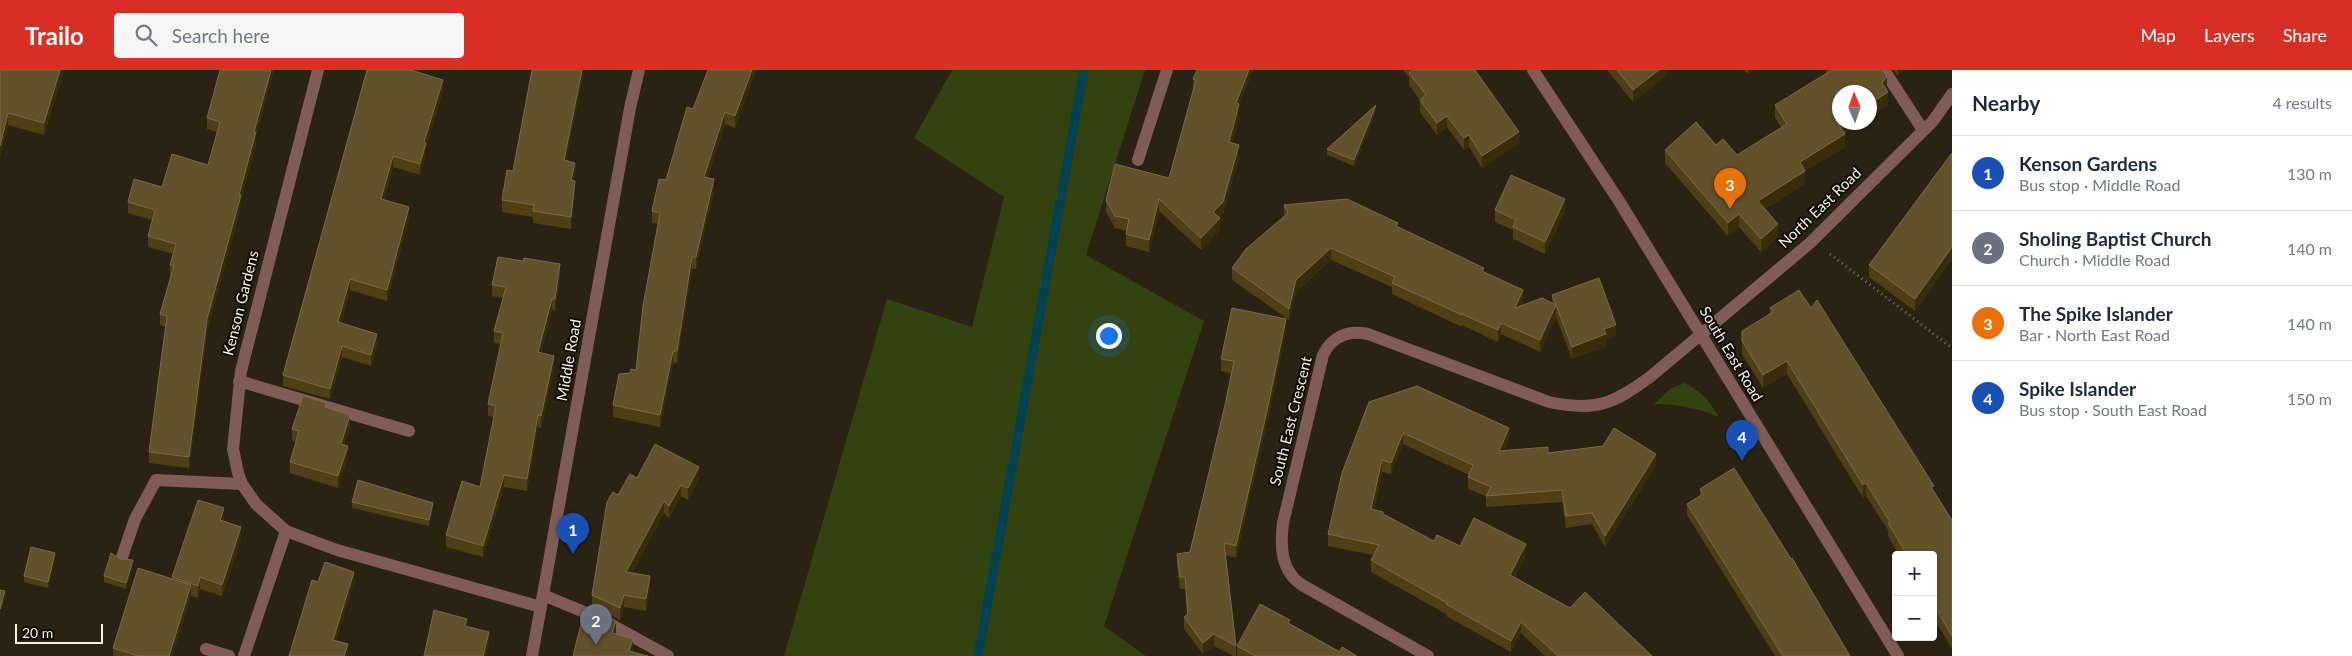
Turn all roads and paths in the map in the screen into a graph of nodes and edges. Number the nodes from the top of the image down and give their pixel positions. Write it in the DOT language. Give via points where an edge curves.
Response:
graph roads {
  1 [pos="318,70"];
  2 [pos="639,70"];
  3 [pos="1167,70"];
  4 [pos="1533,70"];
  5 [pos="1884,70"];
  6 [pos="1952,94"];
  7 [pos="1923,130"];
  8 [pos="1138,160"];
  9 [pos="1812,240"];
  10 [pos="1700,334"];
  11 [pos="1952,348"];
  12 [pos="239,381"];
  13 [pos="409,431"];
  14 [pos="242,484"];
  15 [pos="286,531"];
  16 [pos="122,557"];
  17 [pos="542,601"];
  18 [pos="206,649"];
  19 [pos="229,656"];
  20 [pos="244,656"];
  21 [pos="532,656"];
  22 [pos="668,656"];
  23 [pos="1428,656"];
  24 [pos="1898,656"];
  1 -- 12 [label="street, Kenson Gardens"];
  2 -- 17 [label="street, Middle Road"];
  3 -- 8 [label="street"];
  4 -- 10 [label="street, South East Road" via="1619,201"];
  5 -- 7 [label="street"];
  6 -- 7 [label="street, North East Road"];
  7 -- 9 [label="street, North East Road"];
  9 -- 10 [label="street, North East Road"];
  9 -- 11 [label="path"];
  10 -- 23 [label="street, South East Crescent" via="1687,348 1633,389 1608,402 1580,407 1549,402 1368,334 1342,335 1327,347 1283,523 1284,563 1302,585"];
  10 -- 24 [label="street, South East Road"];
  12 -- 13 [label="street"];
  12 -- 14 [label="street, Kenson Gardens" via="234,450"];
  14 -- 15 [label="street, Kenson Gardens" via="256,504"];
  14 -- 16 [label="street" via="156,480 135,519"];
  15 -- 17 [label="street, Kenson Gardens" via="337,550"];
  15 -- 20 [label="street"];
  17 -- 21 [label="street, Middle Road"];
  17 -- 22 [label="street, Kenson Gardens" via="601,619"];
  18 -- 19 [label="street"];
}
